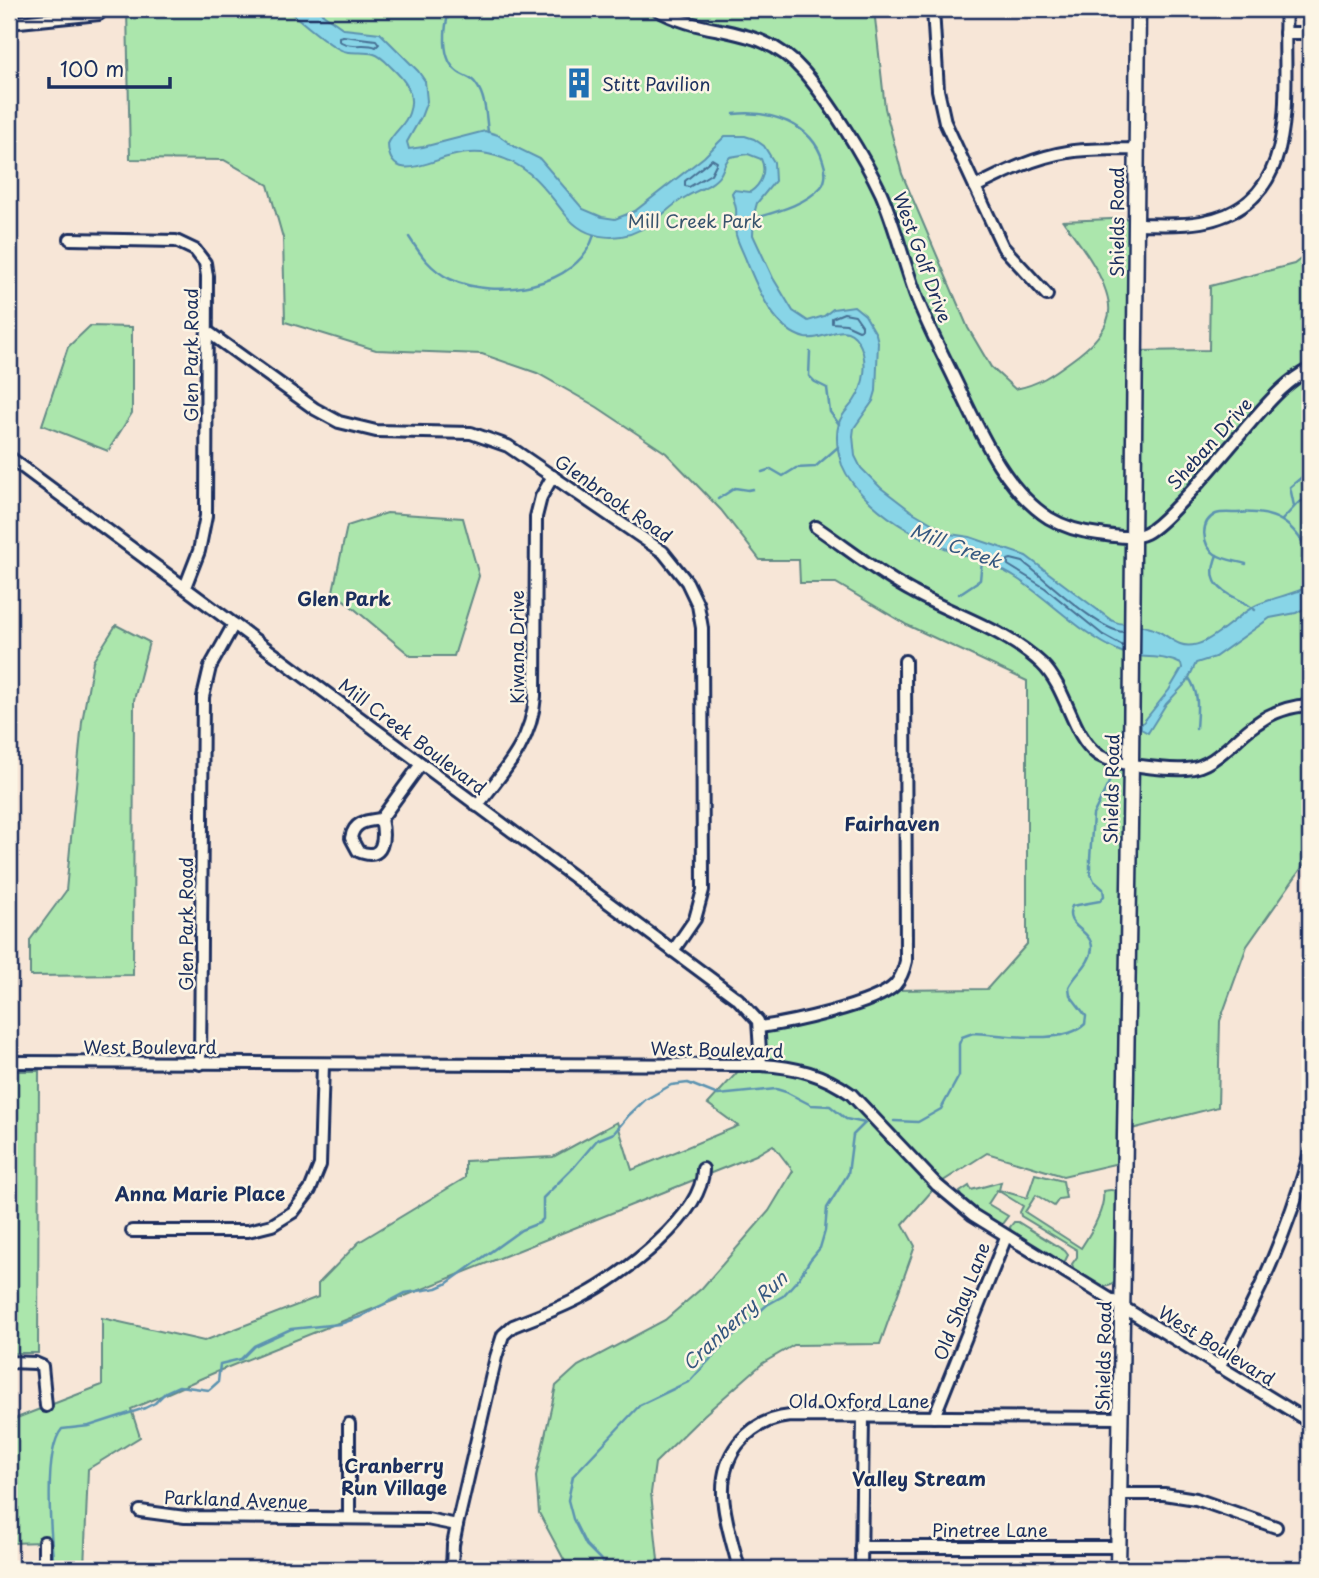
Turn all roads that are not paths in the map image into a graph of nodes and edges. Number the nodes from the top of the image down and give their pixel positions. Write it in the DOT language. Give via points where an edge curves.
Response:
graph roads {
  1 [pos="656,9"];
  2 [pos="933,9"];
  3 [pos="1138,9"];
  4 [pos="1286,9"];
  5 [pos="99,15"];
  6 [pos="9,23"];
  7 [pos="1285,33"];
  8 [pos="1310,33"];
  9 [pos="1135,149"];
  10 [pos="975,187"];
  11 [pos="1136,224"];
  12 [pos="70,239"];
  13 [pos="1047,295"];
  14 [pos="208,332"];
  15 [pos="1310,369"];
  16 [pos="9,457"];
  17 [pos="553,476"];
  18 [pos="816,527"];
  19 [pos="1133,537"];
  20 [pos="185,587"];
  21 [pos="234,624"];
  22 [pos="905,661"];
  23 [pos="1310,705"];
  24 [pos="1131,763"];
  25 [pos="421,764"];
  26 [pos="477,806"];
  27 [pos="381,819"];
  28 [pos="673,951"];
  29 [pos="760,1027"];
  30 [pos="9,1062"];
  31 [pos="200,1064"];
  32 [pos="323,1064"];
  33 [pos="761,1065"];
  34 [pos="1310,1153"];
  35 [pos="703,1170"];
  36 [pos="132,1231"];
  37 [pos="1006,1237"];
  38 [pos="1123,1308"];
  39 [pos="9,1362"];
  40 [pos="1219,1367"];
  41 [pos="46,1406"];
  42 [pos="863,1416"];
  43 [pos="934,1417"];
  44 [pos="1121,1418"];
  45 [pos="1310,1422"];
  46 [pos="349,1424"];
  47 [pos="1121,1494"];
  48 [pos="140,1511"];
  49 [pos="349,1518"];
  50 [pos="457,1525"];
  51 [pos="1276,1527"];
  52 [pos="44,1542"];
  53 [pos="862,1546"];
  54 [pos="1119,1547"];
  55 [pos="44,1569"];
  56 [pos="452,1569"];
  57 [pos="739,1569"];
  58 [pos="861,1569"];
  59 [pos="1118,1569"];
  1 -- 19 [label="street, West Golf Drive" via="688,23 760,39 803,70 880,190 929,327 979,428 1012,482 1049,518 1072,529"];
  2 -- 10 [label="street" via="939,104"];
  3 -- 9 [label="main road, Shields Road"];
  4 -- 7 [label="street"];
  5 -- 6 [label="street"];
  7 -- 8 [label="street"];
  7 -- 11 [label="street" via="1283,138 1262,186 1240,206 1212,220"];
  9 -- 10 [label="street" via="1053,155"];
  9 -- 11 [label="main road, Shields Road"];
  10 -- 13 [label="street" via="1008,254"];
  11 -- 19 [label="main road, Shields Road"];
  12 -- 14 [label="street, Glen Park Road" via="176,241 191,246 206,268"];
  14 -- 17 [label="street, Glenbrook Road" via="339,422 376,431 482,436 508,446"];
  14 -- 20 [label="street, Glen Park Road" via="206,516"];
  15 -- 19 [label="street, Sheban Drive" via="1276,394 1157,526"];
  16 -- 20 [label="street, Mill Creek Boulevard"];
  17 -- 26 [label="street, Kiwana Drive" via="536,517 532,718 517,754"];
  17 -- 28 [label="street, Glenbrook Road" via="663,552 687,582 701,616 703,890 695,919"];
  18 -- 24 [label="street" via="908,589 989,626 1041,663 1063,694 1089,746 1099,755"];
  19 -- 24 [label="main road, Shields Road"];
  20 -- 21 [label="street, Mill Creek Boulevard"];
  21 -- 25 [label="street, Mill Creek Boulevard"];
  21 -- 31 [label="street, Glen Park Road" via="210,667 203,697"];
  22 -- 29 [label="street" via="904,970 889,990 865,1000"];
  23 -- 24 [label="street" via="1286,708 1265,718 1202,766 1181,769"];
  24 -- 38 [label="main road, Shields Road"];
  25 -- 26 [label="street, Mill Creek Boulevard"];
  25 -- 27 [label="street"];
  26 -- 28 [label="street, Mill Creek Boulevard"];
  28 -- 29 [label="street, Mill Creek Boulevard" via="738,999"];
  29 -- 33 [label="street"];
  30 -- 31 [label="street, West Boulevard"];
  31 -- 32 [label="street, West Boulevard"];
  32 -- 33 [label="street, West Boulevard"];
  32 -- 36 [label="street" via="320,1165 310,1191 293,1212 248,1231"];
  33 -- 37 [label="street, West Boulevard" via="798,1069 836,1083 946,1193"];
  34 -- 40 [label="street" via="1272,1264"];
  35 -- 50 [label="street" via="689,1206 644,1256 586,1295 513,1326 503,1335"];
  37 -- 38 [label="street, West Boulevard"];
  37 -- 43 [label="street, Old Shay Lane"];
  38 -- 40 [label="street, West Boulevard"];
  38 -- 44 [label="main road, Shields Road"];
  39 -- 41 [label="street" via="38,1364 44,1369"];
  40 -- 45 [label="street, West Boulevard"];
  42 -- 43 [label="street, Old Oxford Lane"];
  42 -- 53 [label="street"];
  42 -- 57 [label="street, Old Oxford Lane" via="779,1417 741,1440 726,1464 722,1488"];
  43 -- 44 [label="street, Old Oxford Lane"];
  44 -- 47 [label="main road, Shields Road"];
  46 -- 49 [label="street"];
  47 -- 51 [label="street" via="1196,1499"];
  47 -- 54 [label="main road, Shields Road"];
  48 -- 49 [label="street, Parkland Avenue" via="185,1517"];
  49 -- 50 [label="street, Parkland Avenue" via="427,1519"];
  50 -- 56 [label="street"];
  52 -- 55 [label="street"];
  53 -- 54 [label="street, Pinetree Lane"];
  53 -- 58 [label="street"];
  54 -- 59 [label="main road, Shields Road"];
}
